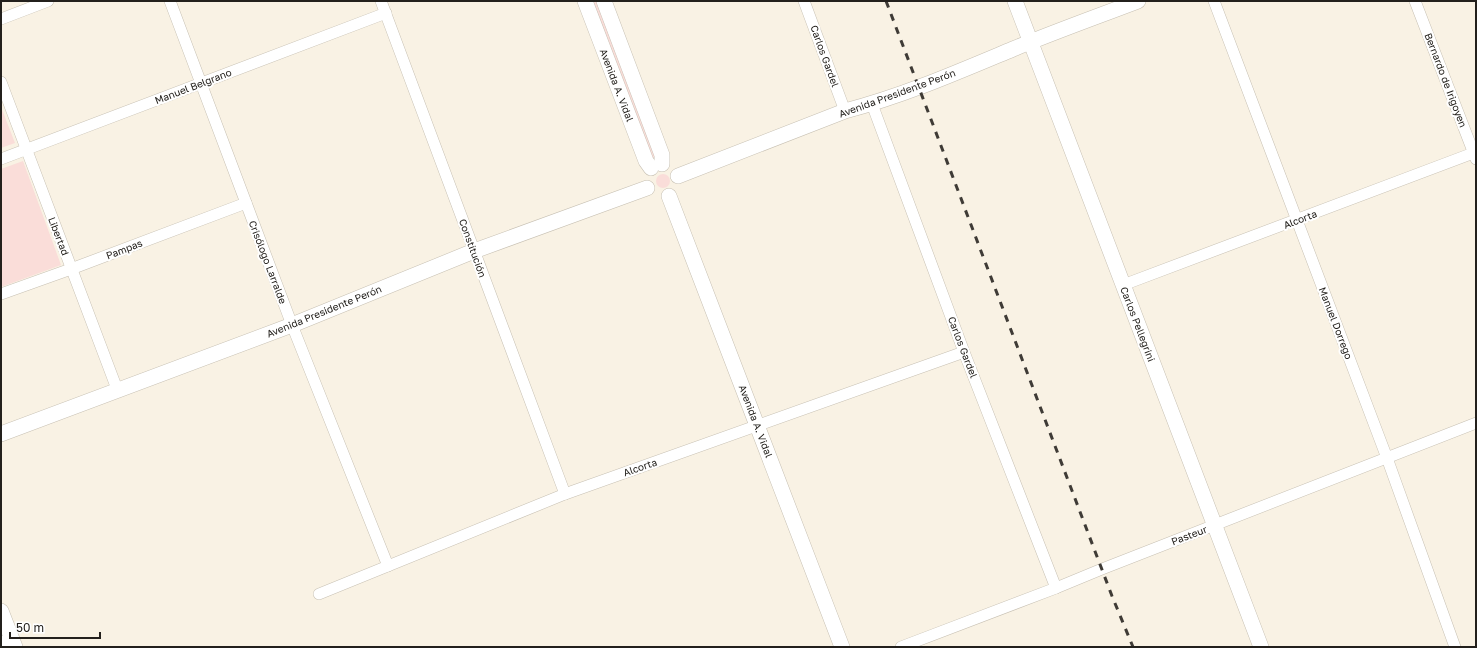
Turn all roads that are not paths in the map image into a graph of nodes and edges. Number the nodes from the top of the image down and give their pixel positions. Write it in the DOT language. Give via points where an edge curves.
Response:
graph roads {
  1 [pos="48,1"];
  2 [pos="170,1"];
  3 [pos="381,1"];
  4 [pos="585,1"];
  5 [pos="604,1"];
  6 [pos="804,1"];
  7 [pos="1015,1"];
  8 [pos="1138,1"];
  9 [pos="1214,1"];
  10 [pos="1415,1"];
  11 [pos="386,13"];
  12 [pos="1,18"];
  13 [pos="1030,42"];
  14 [pos="1,82"];
  15 [pos="200,83"];
  16 [pos="872,104"];
  17 [pos="845,112"];
  18 [pos="26,150"];
  19 [pos="1475,155"];
  20 [pos="1,159"];
  21 [pos="657,166"];
  22 [pos="678,176"];
  23 [pos="647,188"];
  24 [pos="670,196"];
  25 [pos="246,203"];
  26 [pos="1297,220"];
  27 [pos="474,251"];
  28 [pos="71,269"];
  29 [pos="1124,285"];
  30 [pos="1,294"];
  31 [pos="292,325"];
  32 [pos="964,352"];
  33 [pos="117,389"];
  34 [pos="1476,423"];
  35 [pos="758,426"];
  36 [pos="1,434"];
  37 [pos="1387,458"];
  38 [pos="565,494"];
  39 [pos="1215,524"];
  40 [pos="388,566"];
  41 [pos="1056,588"];
  42 [pos="319,594"];
  43 [pos="1,611"];
  44 [pos="1,643"];
  45 [pos="2,647"];
  46 [pos="15,647"];
  47 [pos="842,647"];
  48 [pos="901,647"];
  49 [pos="1261,647"];
  50 [pos="1455,647"];
  1 -- 12 [label="street"];
  2 -- 15 [label="street, Crisólogo Larralde"];
  3 -- 11 [label="street, Constitución"];
  4 -- 21 [label="main road, Avenida A. Vidal" via="646,161"];
  5 -- 21 [label="main road, Avenida A. Vidal" via="662,155"];
  6 -- 17 [label="street, Carlos Gardel"];
  7 -- 13 [label="main road, Carlos Pellegrini"];
  8 -- 13 [label="main road, Avenida Presidente Perón"];
  9 -- 26 [label="street, Manuel Dorrego"];
  10 -- 19 [label="street, Bernardo de Irigoyen"];
  11 -- 15 [label="street, Manuel Belgrano"];
  11 -- 27 [label="street, Constitución"];
  13 -- 16 [label="main road, Avenida Presidente Perón"];
  13 -- 29 [label="main road, Carlos Pellegrini"];
  14 -- 18 [label="street, Libertad"];
  15 -- 18 [label="street, Manuel Belgrano"];
  15 -- 25 [label="street, Crisólogo Larralde"];
  16 -- 17 [label="main road, Avenida Presidente Perón"];
  16 -- 32 [label="street, Carlos Gardel"];
  17 -- 22 [label="main road, Avenida Presidente Perón"];
  18 -- 20 [label="street, Manuel Belgrano"];
  18 -- 28 [label="street, Libertad"];
  19 -- 26 [label="street, Alcorta"];
  21 -- 22 [label="main road" via="666,164 674,169"];
  21 -- 23 [label="main road" via="646,177"];
  22 -- 24 [label="main road" via="678,188"];
  23 -- 24 [label="main road" via="653,195 661,198"];
  23 -- 27 [label="main road, Avenida Presidente Perón"];
  24 -- 35 [label="main road, Avenida A. Vidal"];
  25 -- 28 [label="street, Pampas"];
  25 -- 31 [label="street, Crisólogo Larralde"];
  26 -- 29 [label="street, Alcorta"];
  26 -- 37 [label="street, Manuel Dorrego"];
  27 -- 31 [label="main road, Avenida Presidente Perón"];
  27 -- 38 [label="street, Constitución"];
  28 -- 30 [label="street, Pampas"];
  28 -- 33 [label="street, Libertad"];
  29 -- 39 [label="main road, Carlos Pellegrini"];
  31 -- 33 [label="main road, Avenida Presidente Perón"];
  31 -- 40 [label="street, Crisólogo Larralde"];
  32 -- 35 [label="street, Alcorta"];
  32 -- 41 [label="street, Carlos Gardel"];
  33 -- 36 [label="main road, Avenida Presidente Perón"];
  34 -- 37 [label="street, Pasteur"];
  35 -- 38 [label="street, Alcorta"];
  35 -- 47 [label="main road, Avenida A. Vidal"];
  37 -- 39 [label="street, Pasteur"];
  37 -- 50 [label="street, Manuel Dorrego"];
  38 -- 40 [label="street, Alcorta"];
  39 -- 41 [label="street, Pasteur"];
  39 -- 49 [label="main road, Carlos Pellegrini"];
  40 -- 42 [label="street, Alcorta"];
  41 -- 48 [label="street, Pasteur"];
  43 -- 46 [label="main road"];
  44 -- 45 [label="main road"];
}
